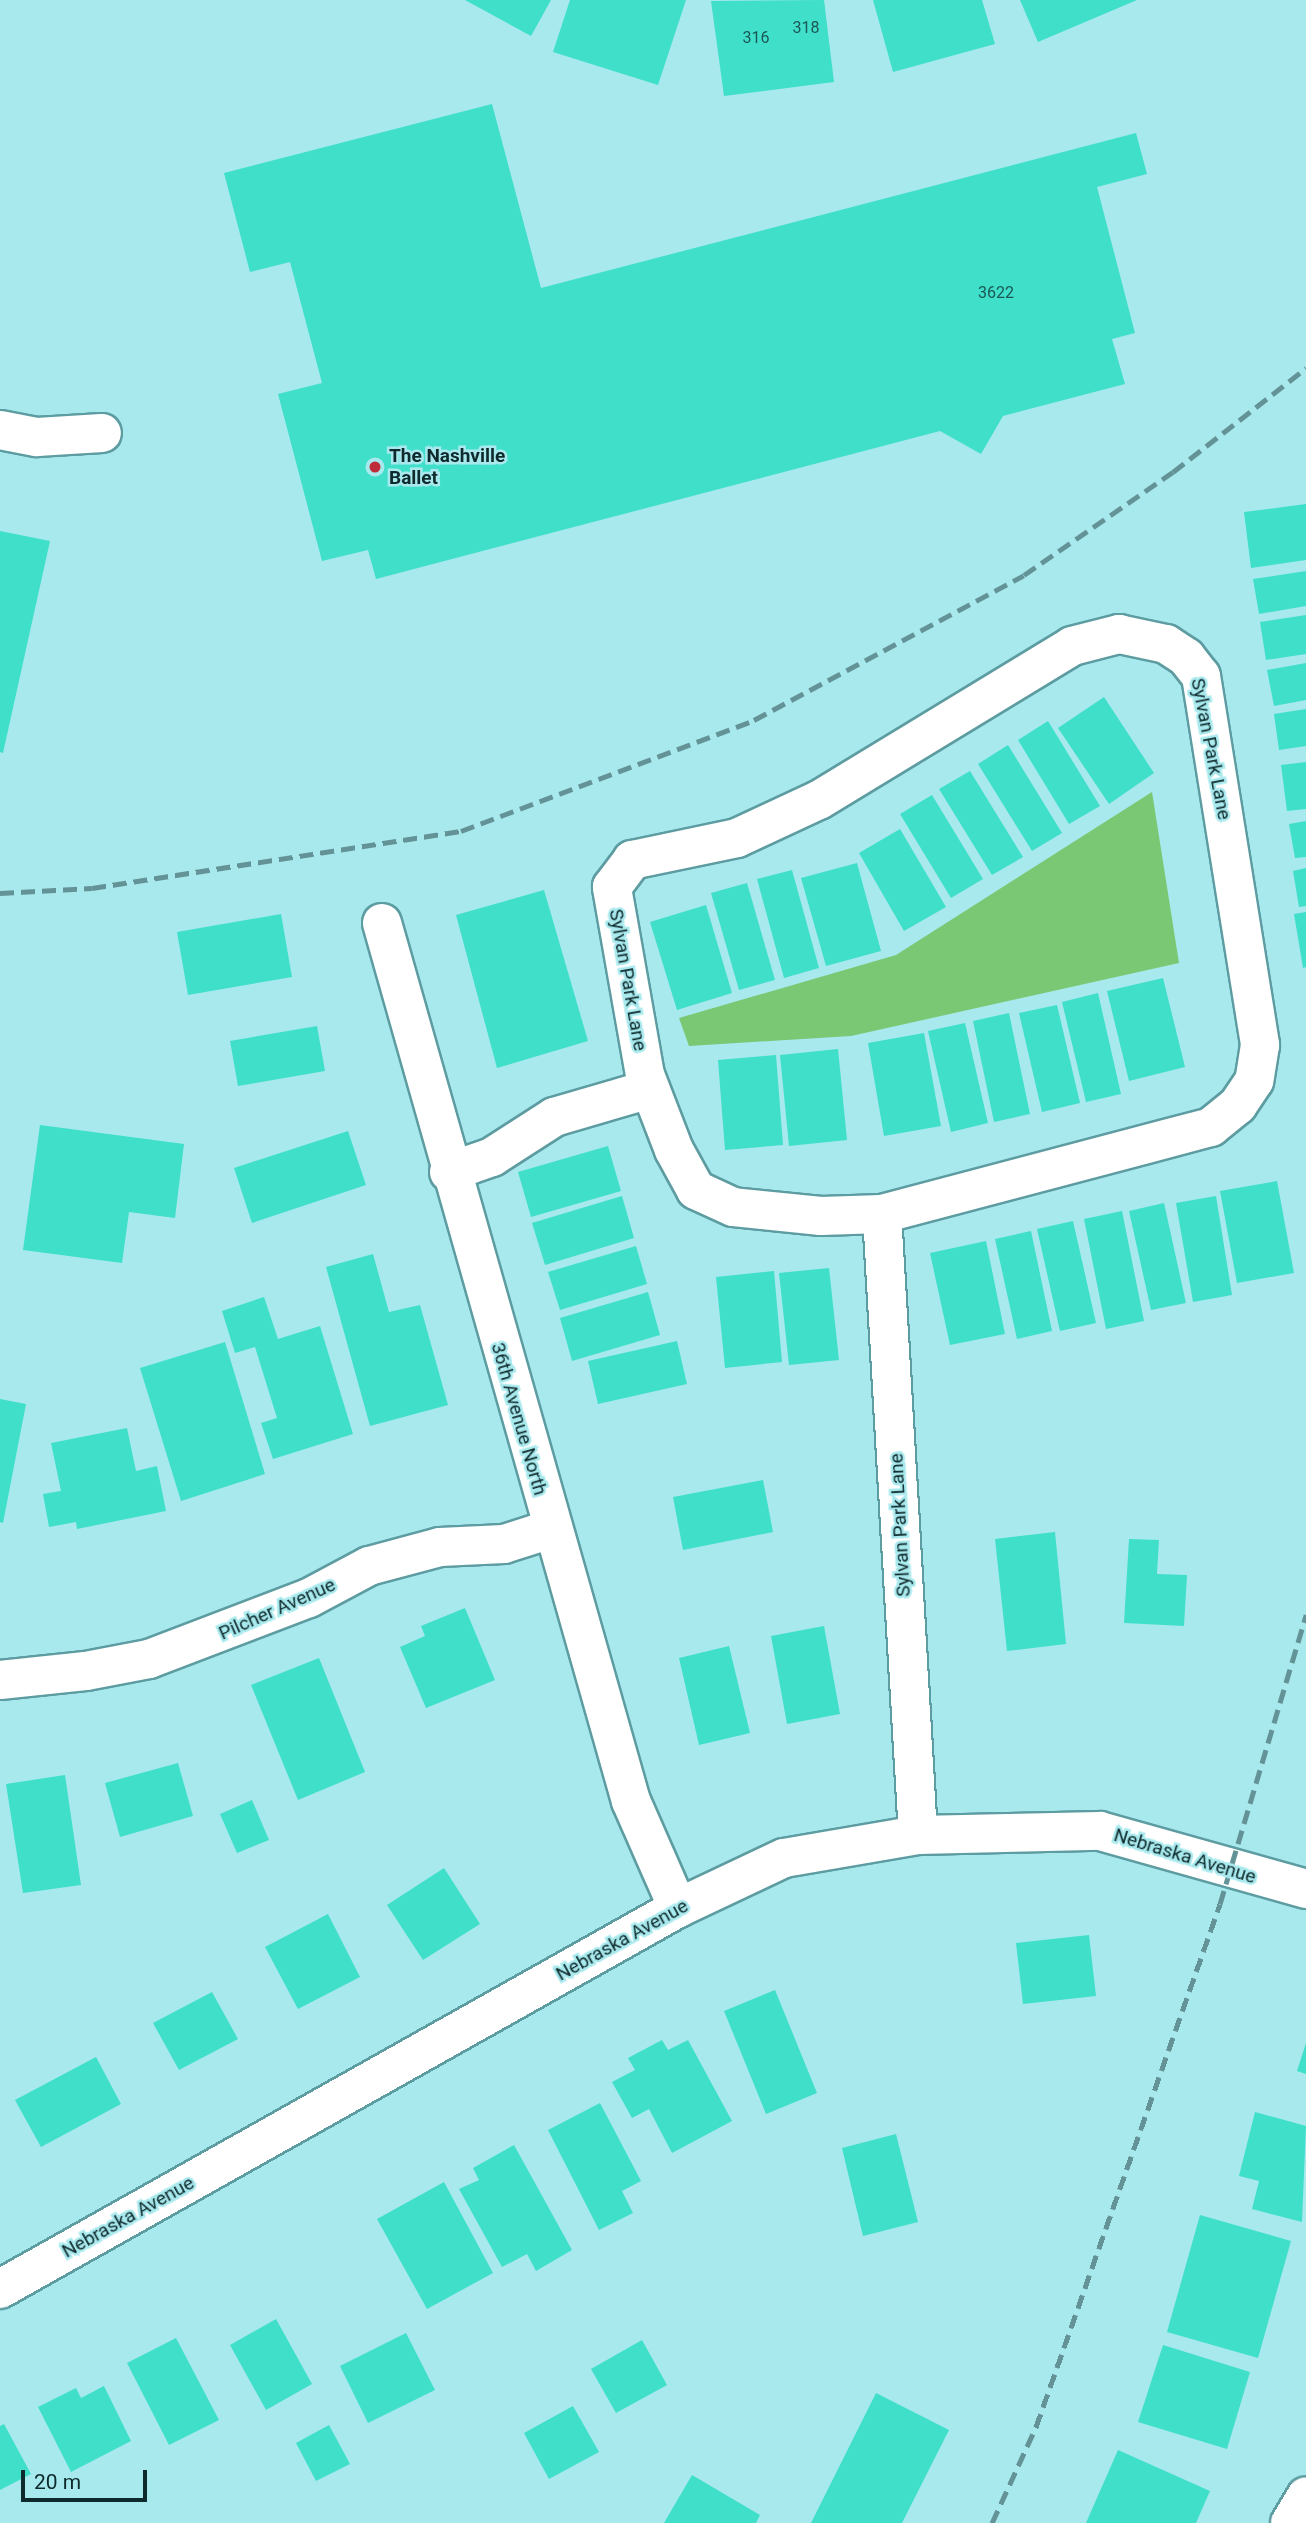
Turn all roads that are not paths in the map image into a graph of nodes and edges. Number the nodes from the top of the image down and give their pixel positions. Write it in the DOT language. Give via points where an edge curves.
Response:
graph roads {
  1 [pos="0,430"];
  2 [pos="102,433"];
  3 [pos="382,923"];
  4 [pos="650,1089"];
  5 [pos="449,1172"];
  6 [pos="882,1214"];
  7 [pos="551,1529"];
  8 [pos="0,1680"];
  9 [pos="918,1835"];
  10 [pos="1306,1889"];
  11 [pos="678,1908"];
  12 [pos="0,2289"];
  13 [pos="1306,2496"];
  14 [pos="1290,2523"];
  1 -- 2 [label="street" via="37,437"];
  3 -- 5 [label="street, 36th Avenue North"];
  4 -- 5 [label="street" via="554,1117 492,1157"];
  4 -- 6 [label="street, Sylvan Park Lane" via="696,1190 733,1208 821,1216"];
  4 -- 6 [label="street, Sylvan Park Lane" via="612,887 632,860 737,838 819,800 1072,646 1119,634 1166,644 1186,657 1201,676 1261,1045 1254,1081 1238,1105 1211,1128"];
  5 -- 7 [label="street, 36th Avenue North"];
  6 -- 9 [label="street, Sylvan Park Lane"];
  7 -- 8 [label="street, Pilcher Avenue" via="504,1544 440,1547 369,1566 296,1604 149,1659"];
  7 -- 11 [label="street, 36th Avenue North" via="631,1801"];
  9 -- 10 [label="street, Nebraska Avenue" via="1100,1831"];
  9 -- 11 [label="street, Nebraska Avenue" via="784,1858"];
  11 -- 12 [label="street, Nebraska Avenue"];
  13 -- 14 [label="street"];
}
